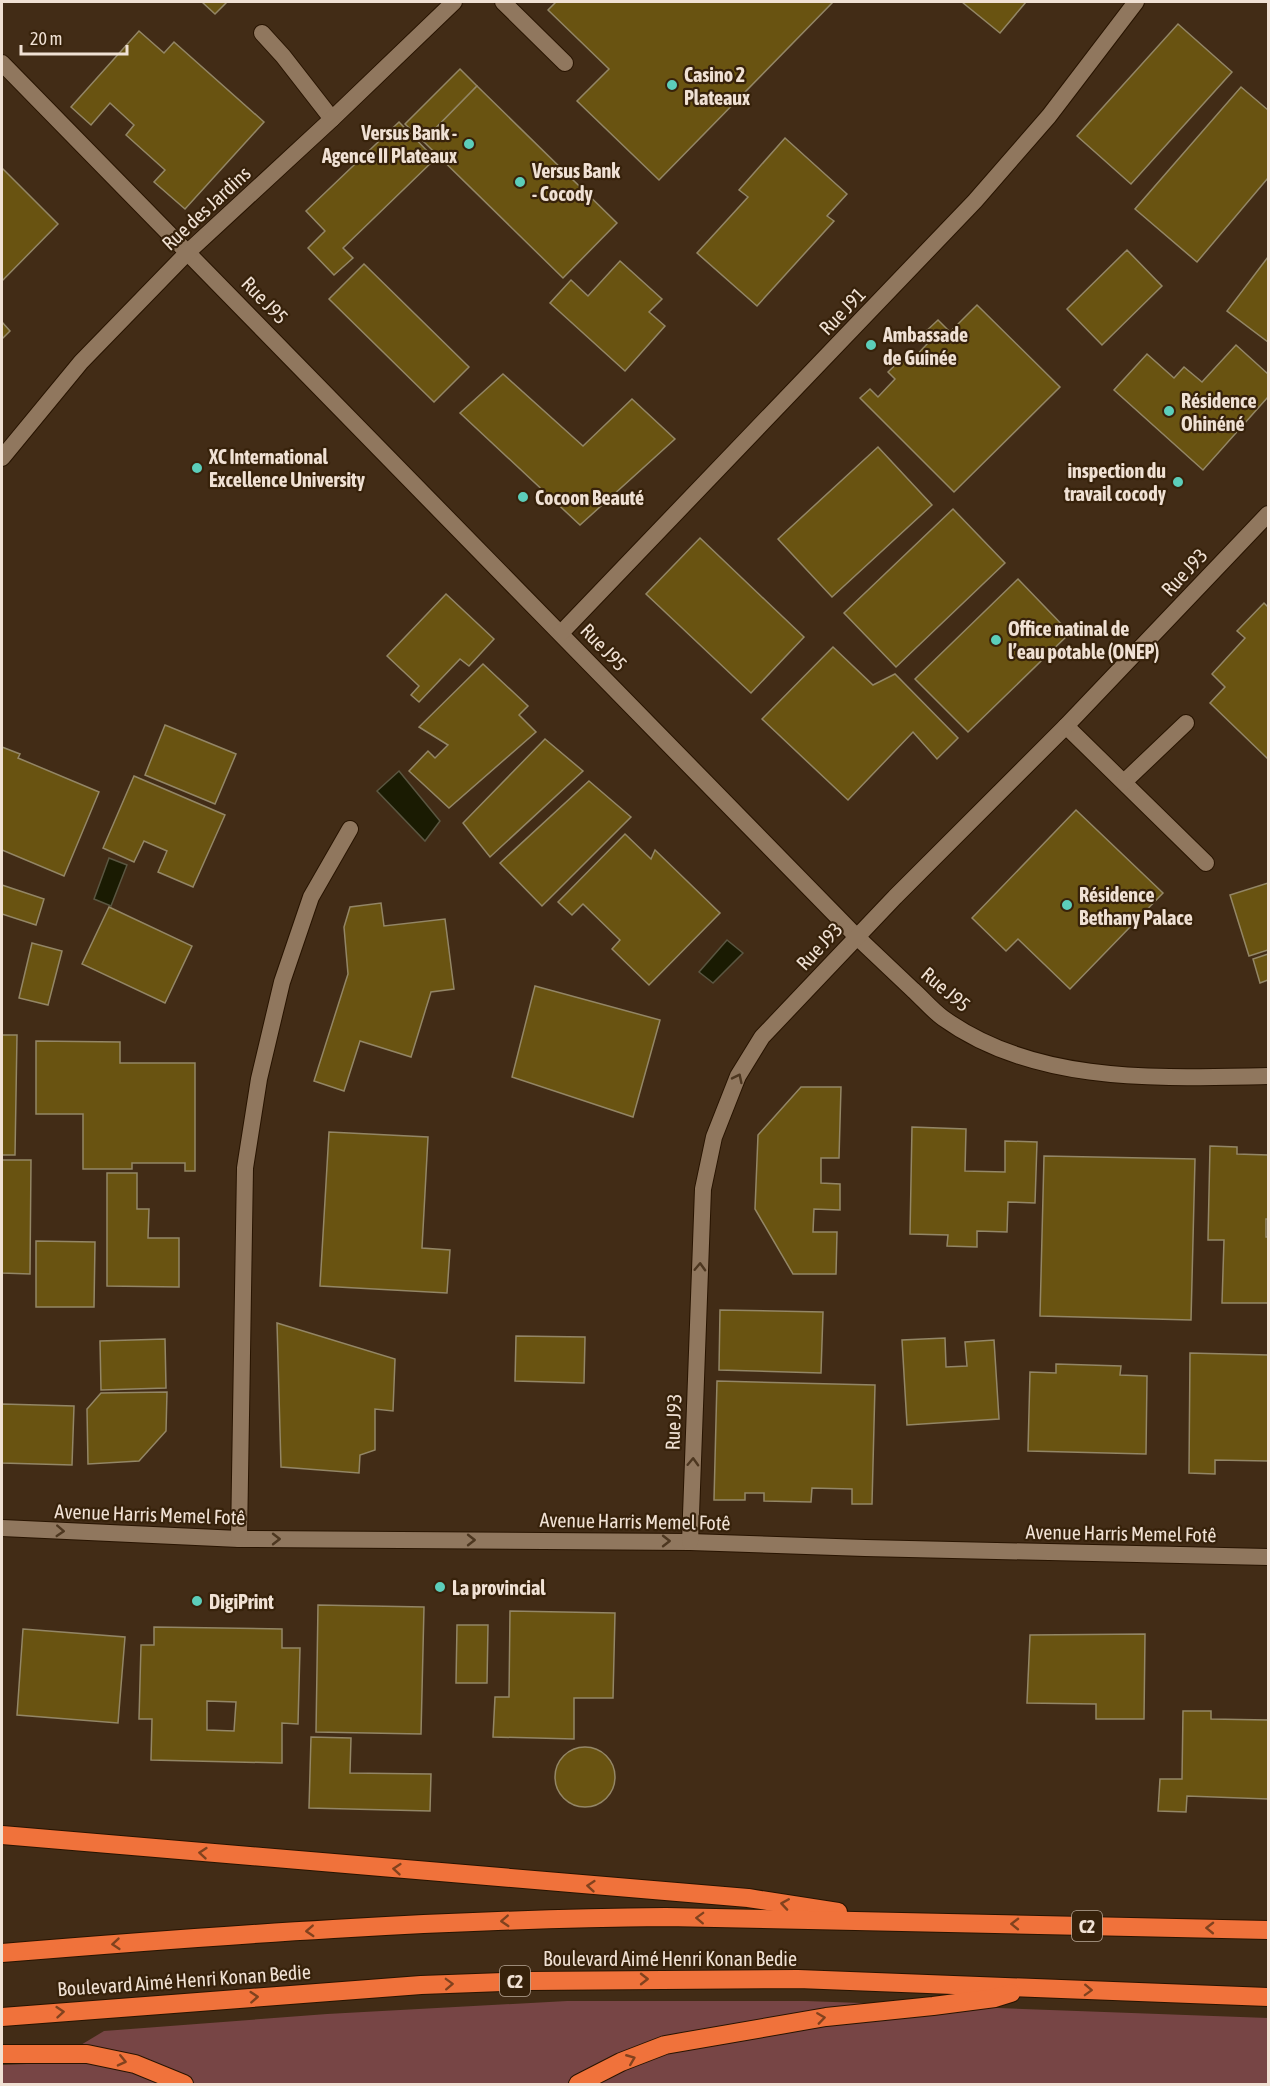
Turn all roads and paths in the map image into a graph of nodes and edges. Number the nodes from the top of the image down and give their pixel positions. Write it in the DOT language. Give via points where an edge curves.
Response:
graph roads {
  1 [pos="454,2"];
  2 [pos="503,2"];
  3 [pos="1136,2"];
  4 [pos="262,33"];
  5 [pos="2,63"];
  6 [pos="565,63"];
  7 [pos="332,119"];
  8 [pos="188,252"];
  9 [pos="2,458"];
  10 [pos="1269,514"];
  11 [pos="561,633"];
  12 [pos="1186,723"];
  13 [pos="1066,726"];
  14 [pos="1124,782"];
  15 [pos="350,829"];
  16 [pos="1206,863"];
  17 [pos="857,937"];
  18 [pos="1269,1076"];
  19 [pos="2,1528"];
  20 [pos="238,1539"];
  21 [pos="690,1542"];
  22 [pos="1269,1557"];
  23 [pos="2,1835"];
  24 [pos="905,1922"];
  25 [pos="1269,1929"];
  26 [pos="2,1953"];
  27 [pos="1030,1988"];
  28 [pos="1269,1997"];
  29 [pos="2,2017"];
  30 [pos="2,2054"];
  31 [pos="184,2085"];
  32 [pos="578,2085"];
  1 -- 7 [label="street, Rue des Jardins"];
  2 -- 6 [label="street"];
  3 -- 11 [label="street, Rue J91" via="1048,116 975,201"];
  4 -- 7 [label="street"];
  5 -- 8 [label="street, Rue J95"];
  7 -- 8 [label="street, Rue des Jardins"];
  8 -- 9 [label="street, Rue des Jardins" via="81,362"];
  8 -- 11 [label="street, Rue J95"];
  10 -- 13 [label="street, Rue J93"];
  11 -- 17 [label="street, Rue J95"];
  12 -- 14 [label="street"];
  13 -- 14 [label="street"];
  13 -- 17 [label="street, Rue J93"];
  14 -- 16 [label="street"];
  15 -- 20 [label="street" via="311,897 282,982 259,1079 247,1157"];
  17 -- 18 [label="street, Rue J95" via="942,1017 1003,1052 1032,1061 1108,1073"];
  21 -- 17 [label="street, Rue J93, one-way" via="703,1189 714,1137 738,1076 762,1037"];
  19 -- 20 [label="street, Avenue Harris Memel Fotê, one-way"];
  20 -- 21 [label="street, Avenue Harris Memel Fotê, one-way"];
  21 -- 22 [label="street, Avenue Harris Memel Fotê"];
  24 -- 23 [label="highway, one-way" via="748,1898"];
  25 -- 24 [label="highway, Boulevard Aimé Henri Konan Bedie / C2, one-way"];
  24 -- 26 [label="highway, Boulevard Aimé Henri Konan Bedie / C2, one-way" via="572,1918 164,1940"];
  27 -- 28 [label="highway, Boulevard Aimé Henri Konan Bedie / C2, one-way"];
  29 -- 27 [label="highway, Boulevard Aimé Henri Konan Bedie / C2, one-way" via="421,1984 515,1981 798,1979"];
  32 -- 27 [label="highway, one-way" via="665,2045 826,2017 995,1998"];
  30 -- 31 [label="highway, one-way" via="87,2054 135,2064"];
}
